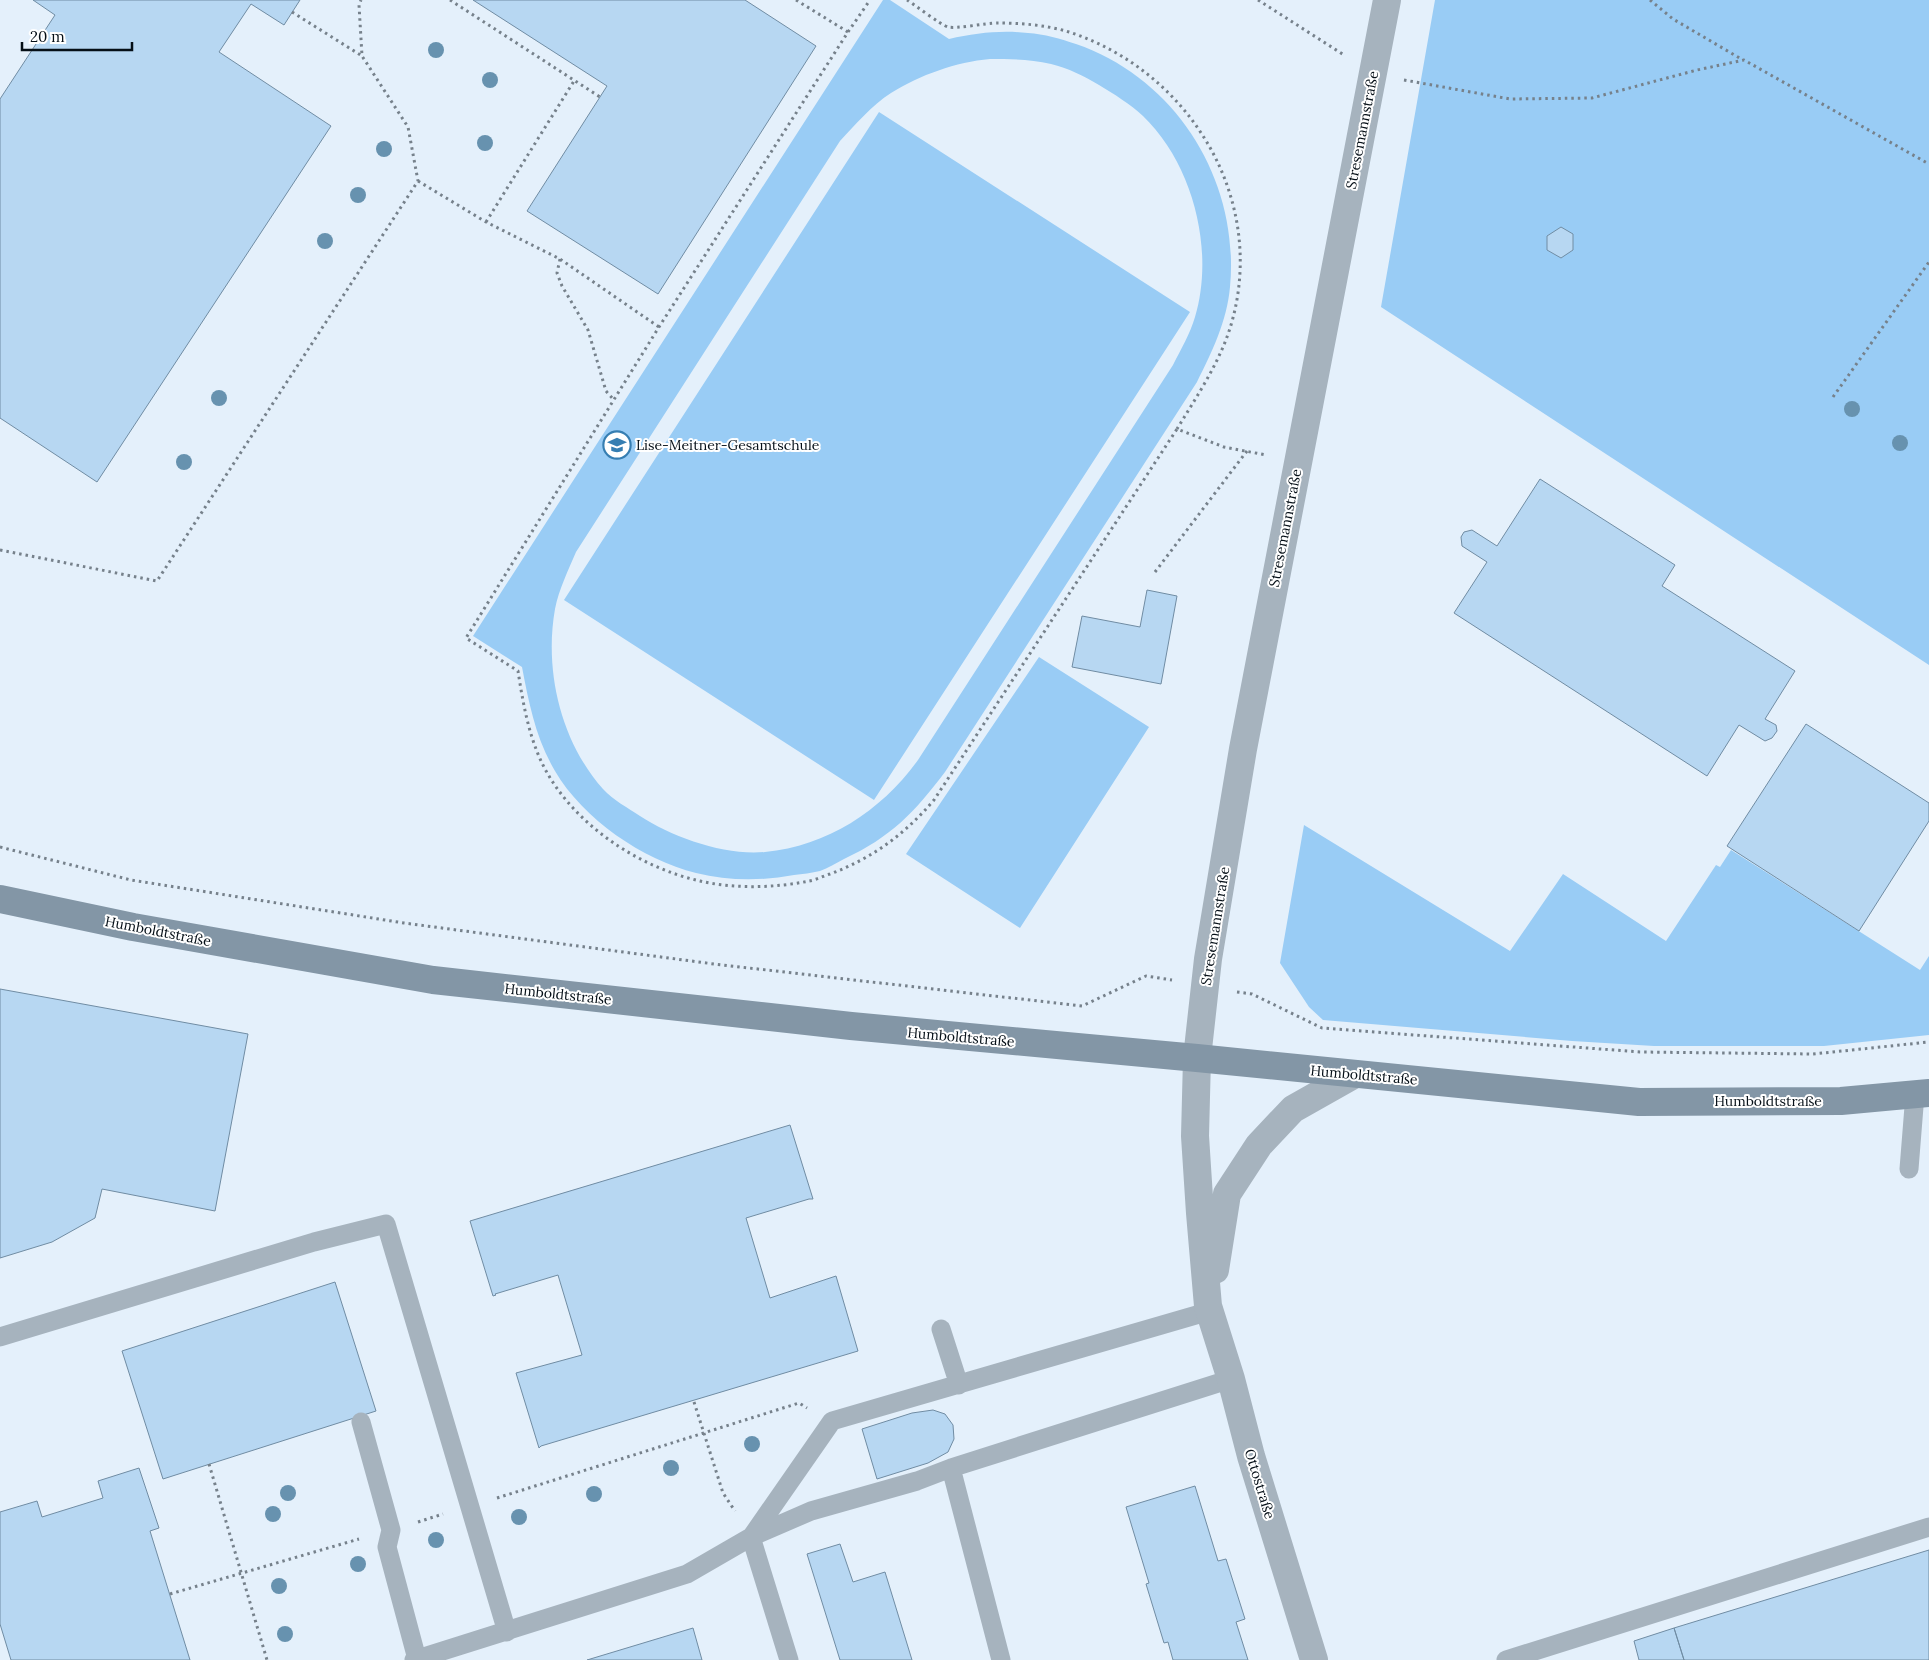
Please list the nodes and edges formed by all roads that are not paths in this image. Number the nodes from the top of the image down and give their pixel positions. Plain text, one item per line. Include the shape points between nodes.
1 (1387, 0) edge
2 (0, 899) edge
3 (1198, 1058) junction
4 (1355, 1074) junction
5 (1922, 1094) edge
6 (1909, 1170) dead end
7 (1209, 1309) junction
8 (941, 1329) dead end
9 (0, 1337) edge
10 (1231, 1379) junction
11 (959, 1385) junction
12 (360, 1422) dead end
13 (951, 1468) junction
14 (1929, 1527) edge
15 (751, 1537) junction
16 (507, 1632) junction
17 (416, 1660) edge
18 (789, 1660) edge
19 (1001, 1660) edge
20 (1314, 1660) edge
21 (1506, 1660) edge

1 - 3 street, Stresemannstraße via 1243,748 1205,986
2 - 3 street, Humboldtstraße via 133,927 433,980 851,1026
3 - 4 street, Humboldtstraße
3 - 7 street, Ottostraße via 1196,1136
4 - 5 street, Humboldtstraße via 1639,1102 1841,1101
4 - 7 street, Ottostraße via 1293,1110 1259,1145 1228,1194
5 - 6 lane
7 - 10 street, Ottostraße
7 - 11 lane
8 - 11 lane
9 - 16 lane via 314,1242 386,1224
10 - 13 lane
10 - 20 street, Ottostraße via 1250,1456
11 - 15 lane via 832,1421
12 - 17 lane via 392,1530 387,1547
13 - 15 lane via 917,1481 810,1511
13 - 19 lane
14 - 21 lane
15 - 16 lane via 687,1574
15 - 18 lane
16 - 17 lane

